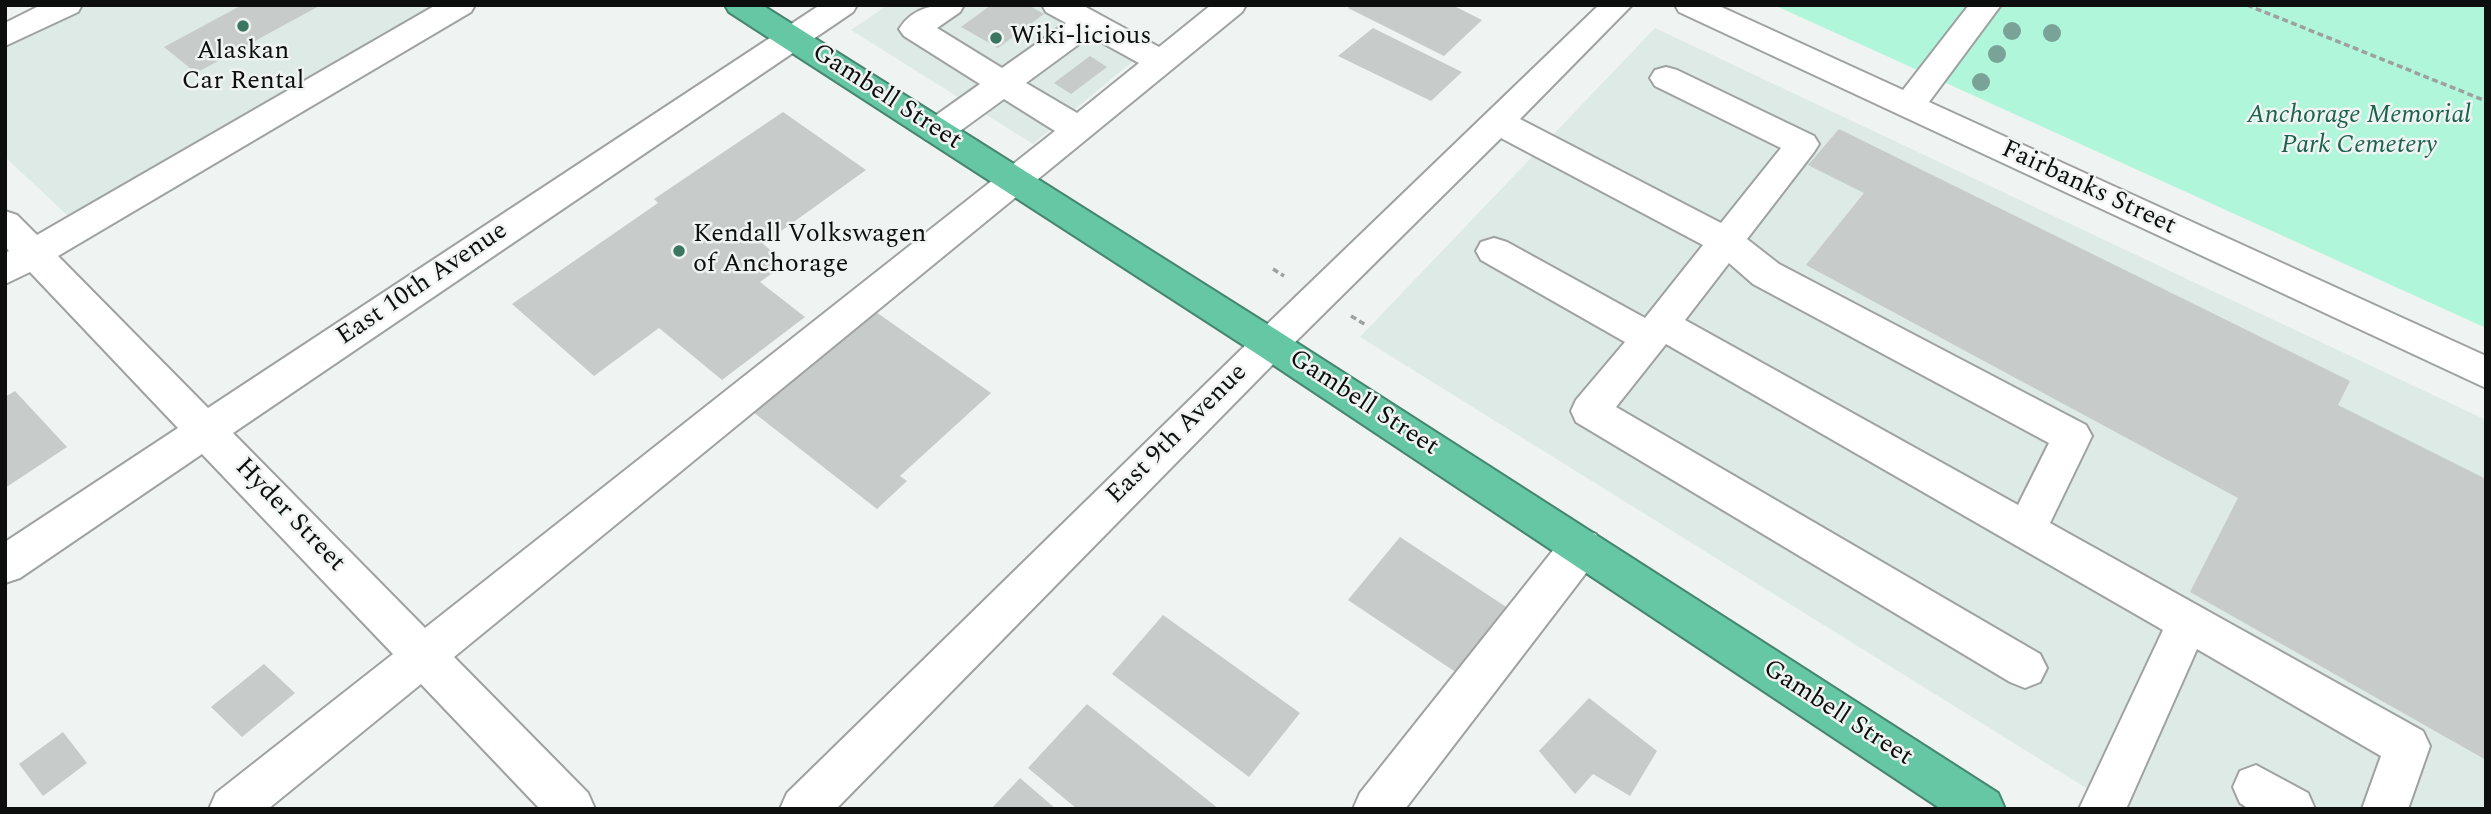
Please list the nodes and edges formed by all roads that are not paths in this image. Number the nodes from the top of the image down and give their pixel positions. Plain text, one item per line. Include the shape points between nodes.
1 (67, 5) edge
2 (460, 5) edge
3 (740, 5) edge
4 (842, 5) edge
5 (949, 5) edge
6 (1057, 5) edge
7 (1231, 5) edge
8 (1617, 5) edge
9 (1690, 5) edge
10 (1986, 5) edge
11 (1088, 22) junction
12 (5, 36) edge
13 (793, 38) junction
14 (1162, 62) junction
15 (1666, 78) dead end
16 (1004, 81) junction
17 (1909, 106) junction
18 (1497, 122) junction
19 (1079, 130) junction
20 (937, 131) junction
21 (1017, 181) junction
22 (5, 224) edge
23 (1726, 241) junction
24 (1494, 251) dead end
25 (20, 262) edge
26 (1655, 331) junction
27 (1269, 344) junction
28 (2486, 373) edge
29 (206, 431) junction
30 (2026, 530) junction
31 (1581, 547) junction
32 (5, 565) edge
33 (2188, 622) junction
34 (425, 656) junction
35 (2025, 668) dead end
36 (1971, 806) edge
37 (232, 809) edge
38 (572, 809) edge
39 (803, 809) edge
40 (1376, 809) edge
41 (2102, 809) edge
42 (2385, 809) edge

1 - 12 street
2 - 25 street
3 - 13 highway, Gambell Street
4 - 13 street, East 10th Avenue
5 - 16 street via 915,29
6 - 11 street
7 - 14 street
8 - 18 street, East 9th Avenue
9 - 17 street, Fairbanks Street
10 - 17 street
11 - 14 street
11 - 16 street
13 - 20 highway, Gambell Street
13 - 29 street, East 10th Avenue
14 - 19 street
15 - 23 street via 1802,144
16 - 19 street
16 - 20 street
17 - 28 street, Fairbanks Street
18 - 23 street
18 - 27 street, East 9th Avenue
19 - 21 street
20 - 21 highway, Gambell Street
21 - 27 highway, Gambell Street
21 - 34 street
22 - 25 street, Hyder Street
23 - 26 street
23 - 30 street via 1766,274 2072,436
24 - 26 street
25 - 29 street, Hyder Street
26 - 30 street
26 - 35 street via 1590,411
27 - 31 highway, Gambell Street
27 - 39 street, East 9th Avenue
29 - 32 street, East 10th Avenue
29 - 34 street, Hyder Street
30 - 33 street
31 - 36 highway, Gambell Street
31 - 40 street
33 - 41 street
33 - 42 street via 2407,746
34 - 37 street
34 - 38 street, Hyder Street

